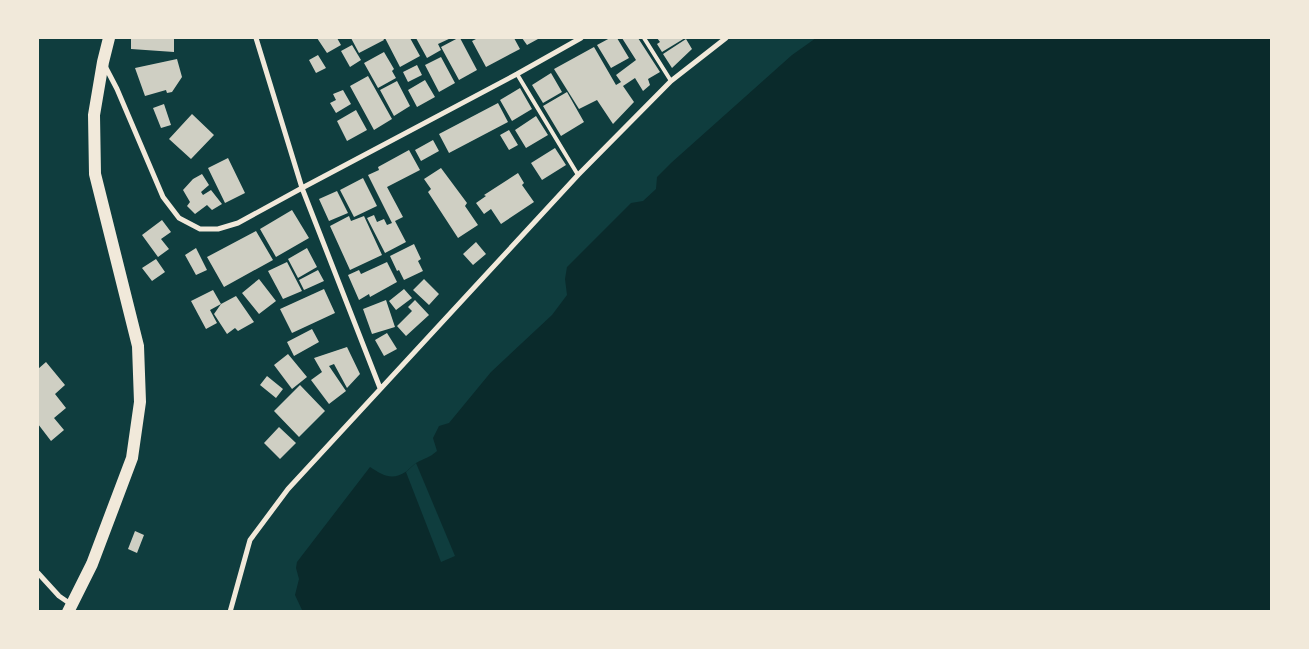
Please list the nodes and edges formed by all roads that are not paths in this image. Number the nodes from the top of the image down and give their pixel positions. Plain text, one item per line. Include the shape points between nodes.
1 (109, 38) edge
2 (256, 38) edge
3 (581, 38) edge
4 (644, 38) edge
5 (726, 38) edge
6 (103, 62) junction
7 (517, 74) junction
8 (671, 81) junction
9 (578, 174) junction
10 (302, 188) junction
11 (380, 388) junction
12 (38, 573) edge
13 (70, 608) edge
14 (230, 612) edge

1 - 6 main road
2 - 10 street
3 - 7 street
4 - 8 lane
5 - 8 street
6 - 10 street via 163,197 179,218 200,229 218,229 238,223
6 - 13 main road via 94,115 95,174 138,346 140,402 132,458 92,564
7 - 9 lane
7 - 10 street
8 - 9 street
9 - 11 street
10 - 11 street
11 - 14 street via 288,489 250,540
12 - 13 street

